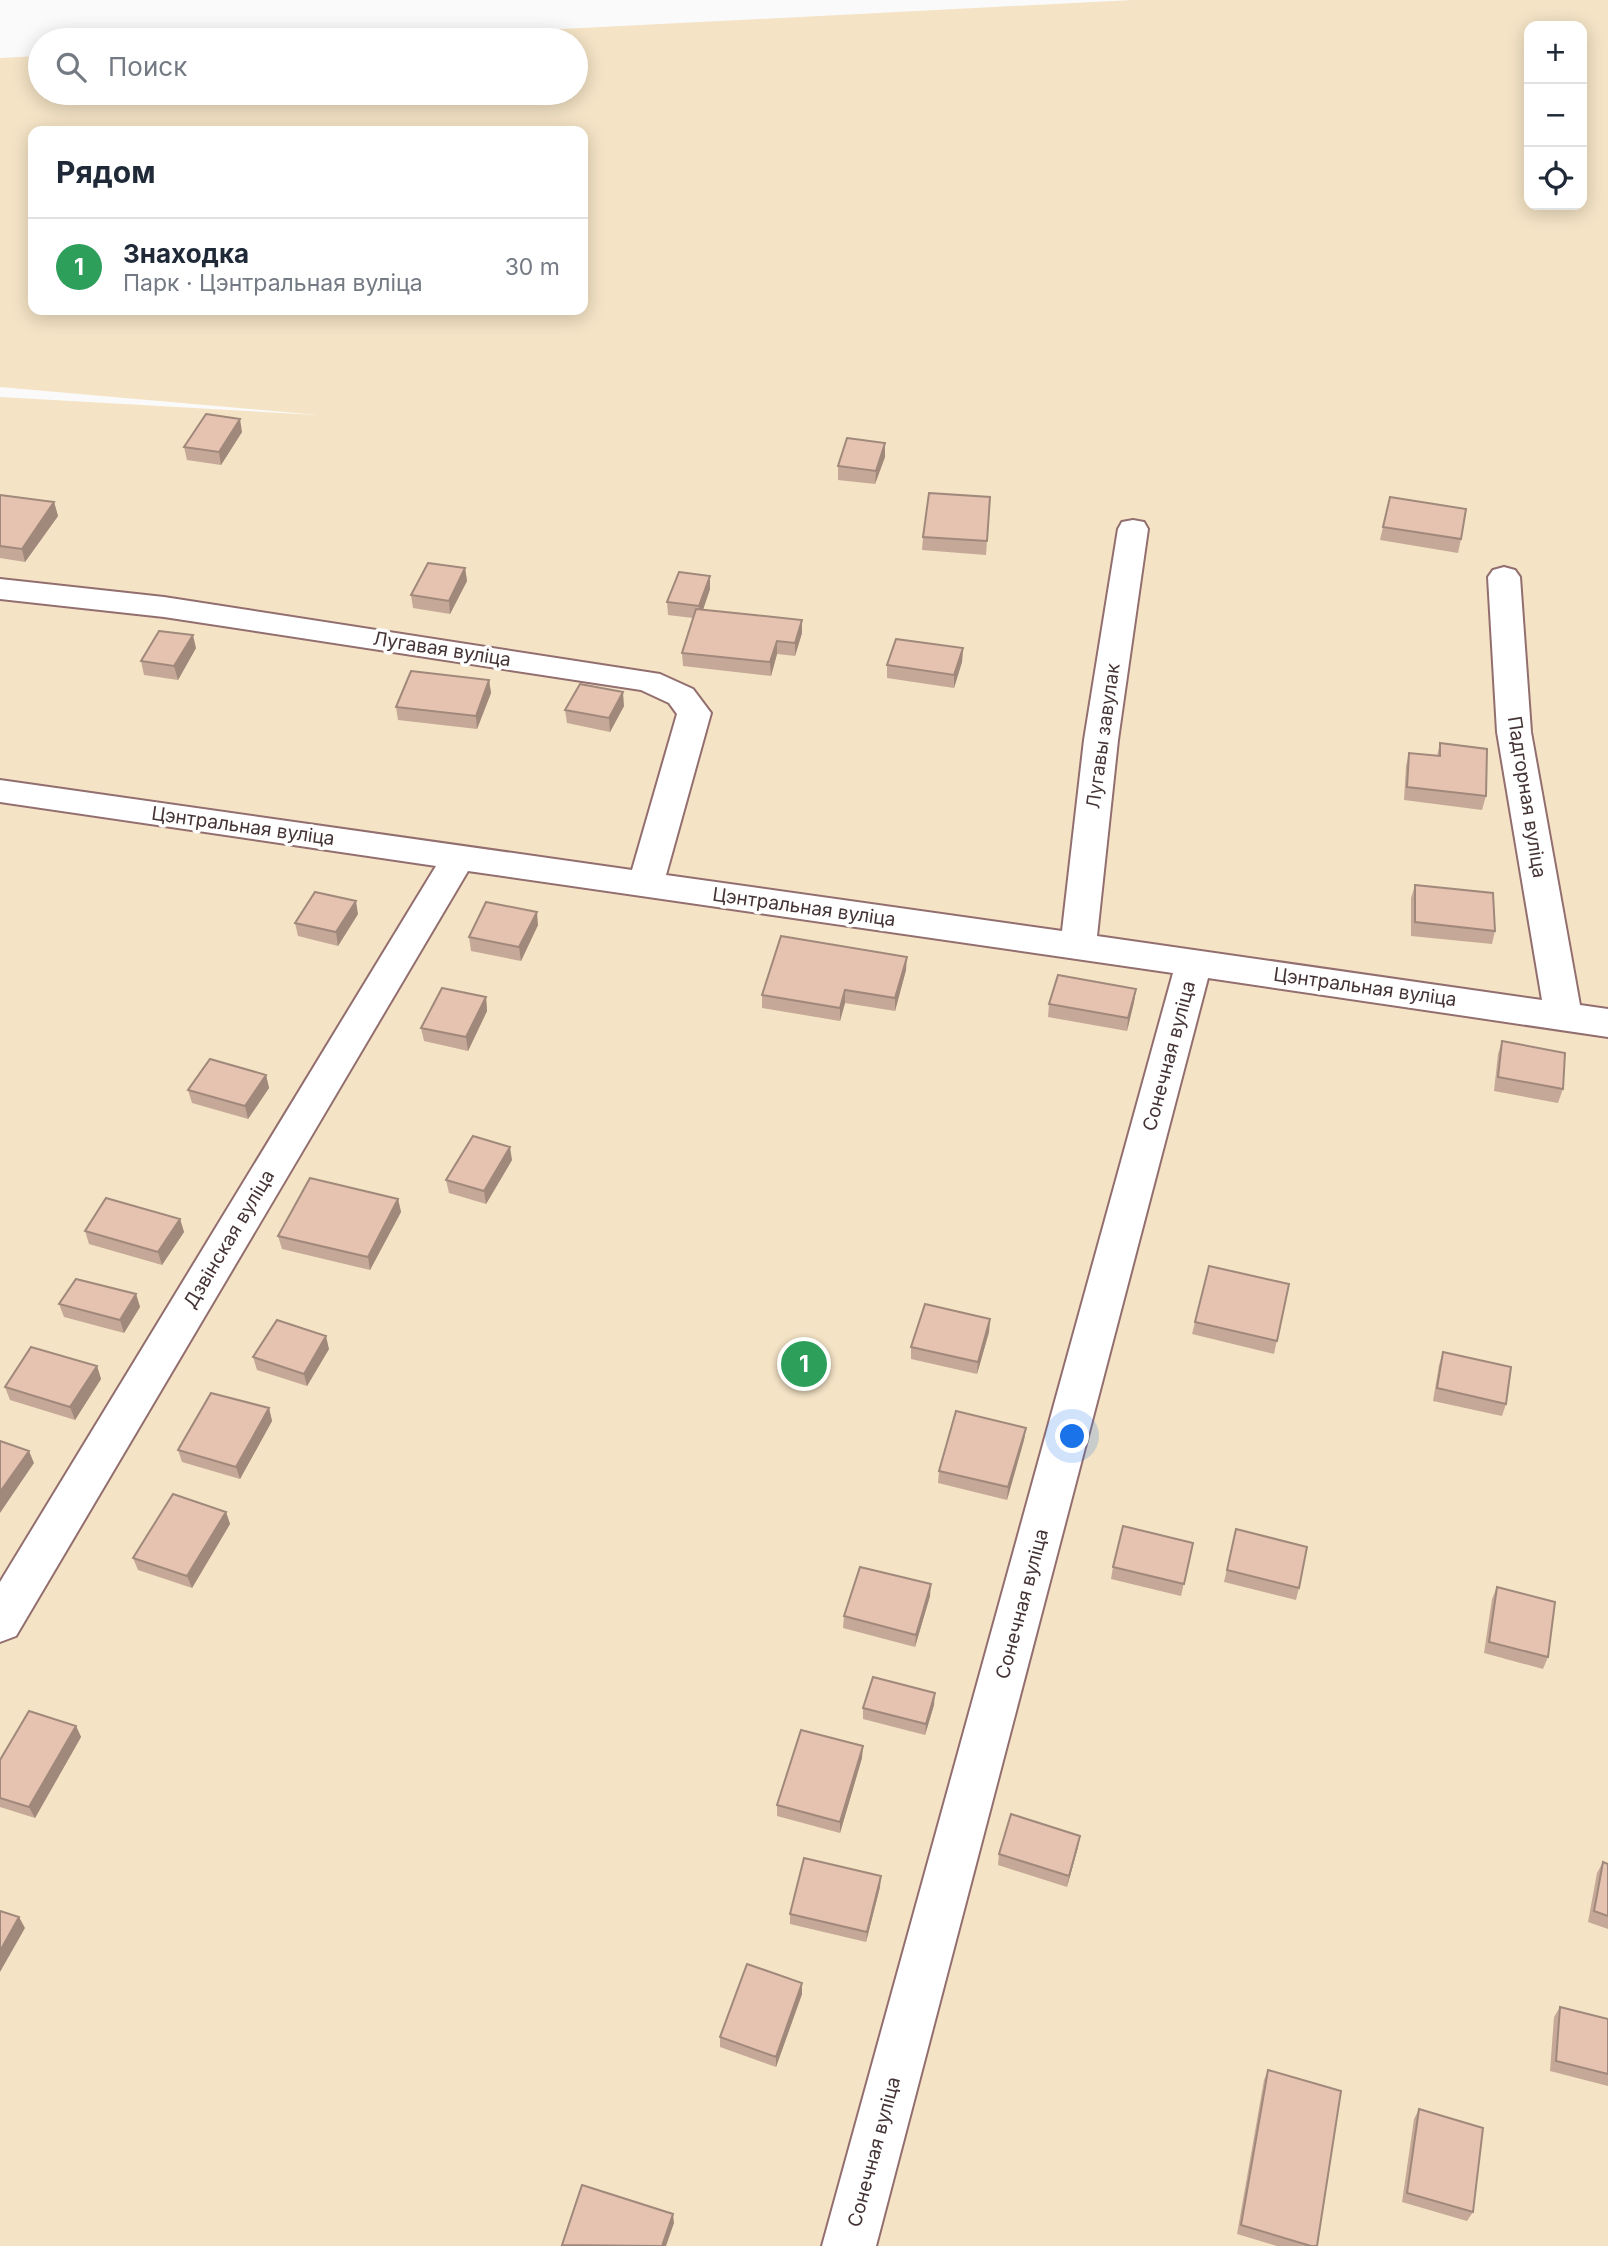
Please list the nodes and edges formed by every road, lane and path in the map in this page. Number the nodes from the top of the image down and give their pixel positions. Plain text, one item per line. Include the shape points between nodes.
1 (1133, 529) dead end
2 (1504, 577) dead end
3 (0, 589) edge
4 (0, 791) edge
5 (459, 856) junction
6 (645, 886) junction
7 (1078, 945) junction
8 (1194, 962) junction
9 (1563, 1016) junction
10 (1608, 1023) edge
11 (0, 1622) edge
12 (849, 2246) edge

1 - 7 street, Лугавы завулак via 1101,740
2 - 9 street, Падгорная вуліца via 1514,732
3 - 6 street, Лугавая вуліца via 164,607 648,681 681,696 694,713
4 - 5 street, Цэнтральная вуліца
5 - 6 street, Цэнтральная вуліца
5 - 11 street, Дзвінская вуліца
6 - 7 street, Цэнтральная вуліца
7 - 8 street, Цэнтральная вуліца
8 - 9 street, Цэнтральная вуліца
8 - 12 street, Сонечная вуліца
9 - 10 street, Цэнтральная вуліца

